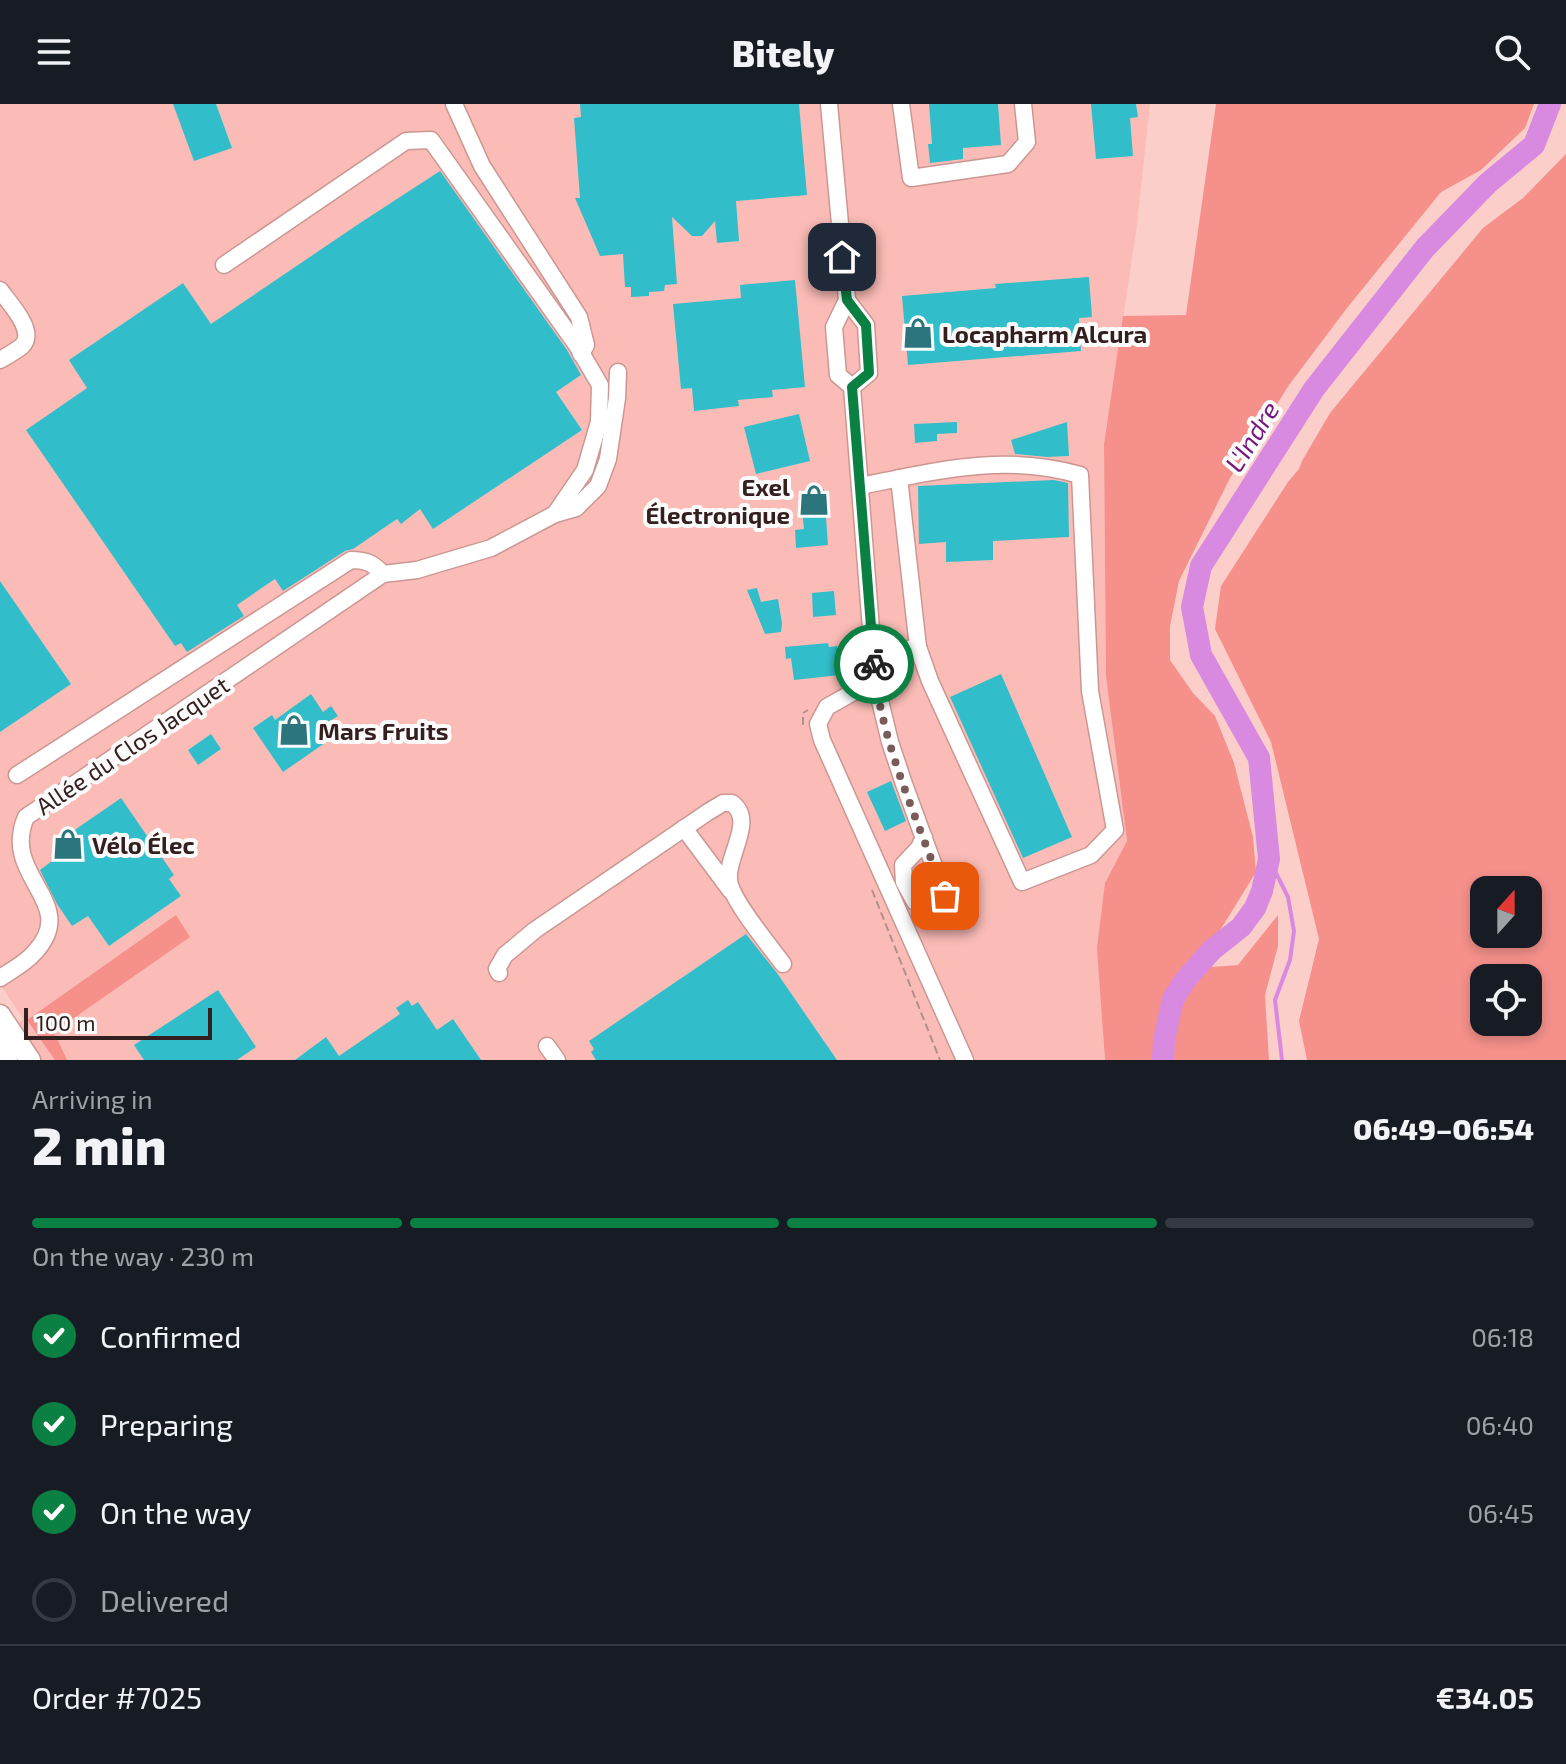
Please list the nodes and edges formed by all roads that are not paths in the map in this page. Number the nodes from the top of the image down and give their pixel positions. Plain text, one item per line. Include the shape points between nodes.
1 (454, 104) edge
2 (829, 104) edge
3 (901, 104) edge
4 (1023, 104) edge
5 (224, 265) dead end
6 (0, 290) edge
7 (847, 300) junction
8 (581, 354) junction
9 (0, 360) edge
10 (618, 372) dead end
11 (852, 387) junction
12 (899, 478) junction
13 (860, 486) junction
14 (555, 514) junction
15 (383, 574) junction
16 (918, 647) junction
17 (873, 656) junction
18 (875, 680) junction
19 (17, 775) dead end
20 (684, 828) junction
21 (924, 837) dead end
22 (736, 898) junction
23 (783, 964) dead end
24 (499, 973) dead end
25 (0, 978) edge
26 (0, 1015) edge
27 (0, 1038) edge
28 (9, 1060) edge
29 (30, 1060) edge
30 (965, 1060) edge

1 - 8 street via 482,166 579,317 586,345
2 - 7 street
3 - 4 street via 911,178 1008,164 1027,142
5 - 8 street via 406,141 431,140
6 - 9 street via 24,324 27,339
7 - 11 street via 834,327 838,375
7 - 11 street via 866,325 869,373
8 - 14 street via 600,385 599,422 585,470
10 - 14 street via 608,459 598,486 576,508
11 - 13 street
12 - 13 street
12 - 16 street
12 - 16 street via 997,464 1080,475 1090,691 1115,830 1091,855 1022,882
13 - 17 street
14 - 15 street via 491,548 417,570
15 - 19 street via 373,564 351,560
15 - 25 street, Allée du Clos Jacquet via 26,817 16,833 14,854 44,909 46,929 38,950
16 - 17 street
17 - 18 street
18 - 21 street via 890,742
18 - 30 street via 827,707 818,724
20 - 22 street
20 - 22 street via 723,803 738,807 739,834 728,881
20 - 24 street via 535,930 505,955
22 - 23 street
26 - 29 main road
27 - 28 street

